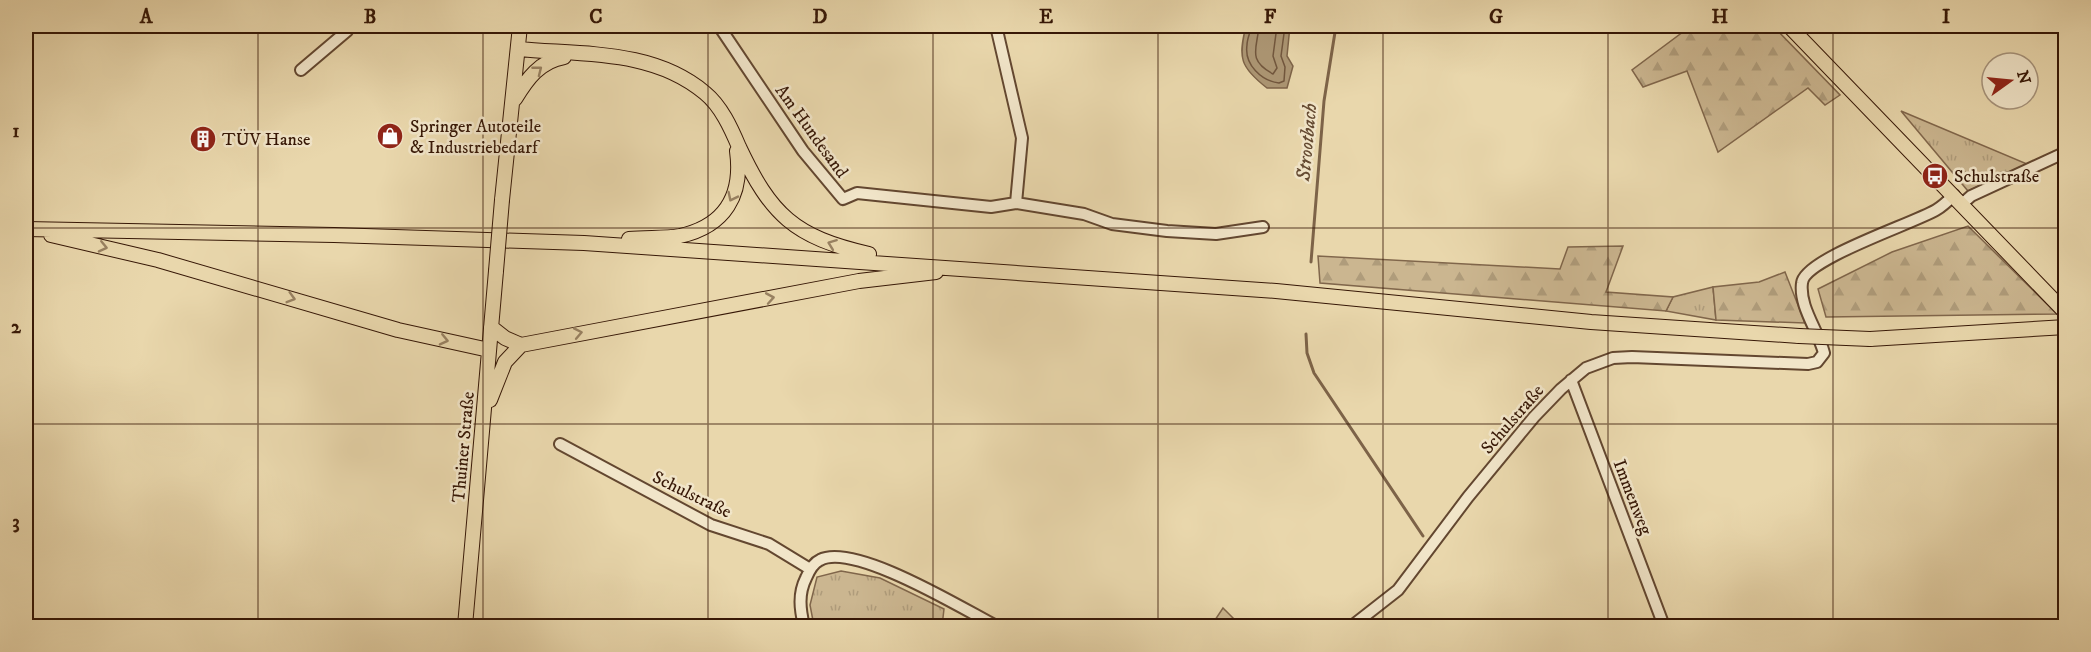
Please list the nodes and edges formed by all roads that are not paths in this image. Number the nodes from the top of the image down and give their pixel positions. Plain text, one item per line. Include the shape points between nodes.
1 (350, 26) edge
2 (520, 26) edge
3 (719, 26) edge
4 (996, 26) edge
5 (1789, 26) edge
6 (518, 49) junction
7 (578, 54) junction
8 (301, 70) dead end
9 (512, 103) junction
10 (736, 140) junction
11 (2066, 152) edge
12 (1958, 200) junction
13 (1016, 203) junction
14 (1263, 226) dead end
15 (26, 229) edge
16 (584, 243) junction
17 (909, 263) junction
18 (981, 269) junction
19 (2066, 313) edge
20 (491, 327) junction
21 (2064, 327) edge
22 (521, 345) junction
23 (489, 350) junction
24 (1571, 380) junction
25 (486, 412) junction
26 (560, 444) dead end
27 (810, 569) junction
28 (465, 627) edge
29 (804, 627) edge
30 (996, 627) edge
31 (1352, 627) edge
32 (1664, 627) edge

1 - 8 street
2 - 6 main road, Thuiner Straße
3 - 13 street, Am Hundesand via 803,151 843,200 857,193 991,207
4 - 13 street via 1022,138
5 - 12 main road
6 - 7 main road
6 - 9 main road, Thuiner Straße
9 -> 7 main road via 528,78 542,66 553,59
7 - 10 main road via 656,64 707,94
9 - 20 main road, Thuiner Straße, bridge
10 -> 16 main road via 737,188 720,216 704,228 678,236
17 -> 10 main road via 847,249 800,231 763,194
11 - 12 street, Schulstraße
12 - 19 main road
12 - 24 street, Schulstraße via 1805,273 1803,296 1824,352 1817,362 1613,358
13 - 14 street, Am Hundesand via 1084,214 1112,224 1167,231 1216,234
15 - 16 main road
15 -> 23 main road via 158,260 398,330
16 - 17 main road
17 - 18 main road
18 - 21 main road, bridge via 1276,291 1591,322 1799,336 1870,339
22 -> 18 main road via 859,281
20 - 22 main road
20 - 23 main road, Thuiner Straße
22 - 25 main road via 505,362
23 - 25 main road, Thuiner Straße
24 - 31 street, Schulstraße via 1534,417 1467,497 1398,590
24 - 32 street, Immenweg
25 - 28 main road, Thuiner Straße
26 - 27 street, Schulstraße via 711,525 770,544
27 - 29 street via 801,589
27 - 30 street via 819,560 834,556 883,568

